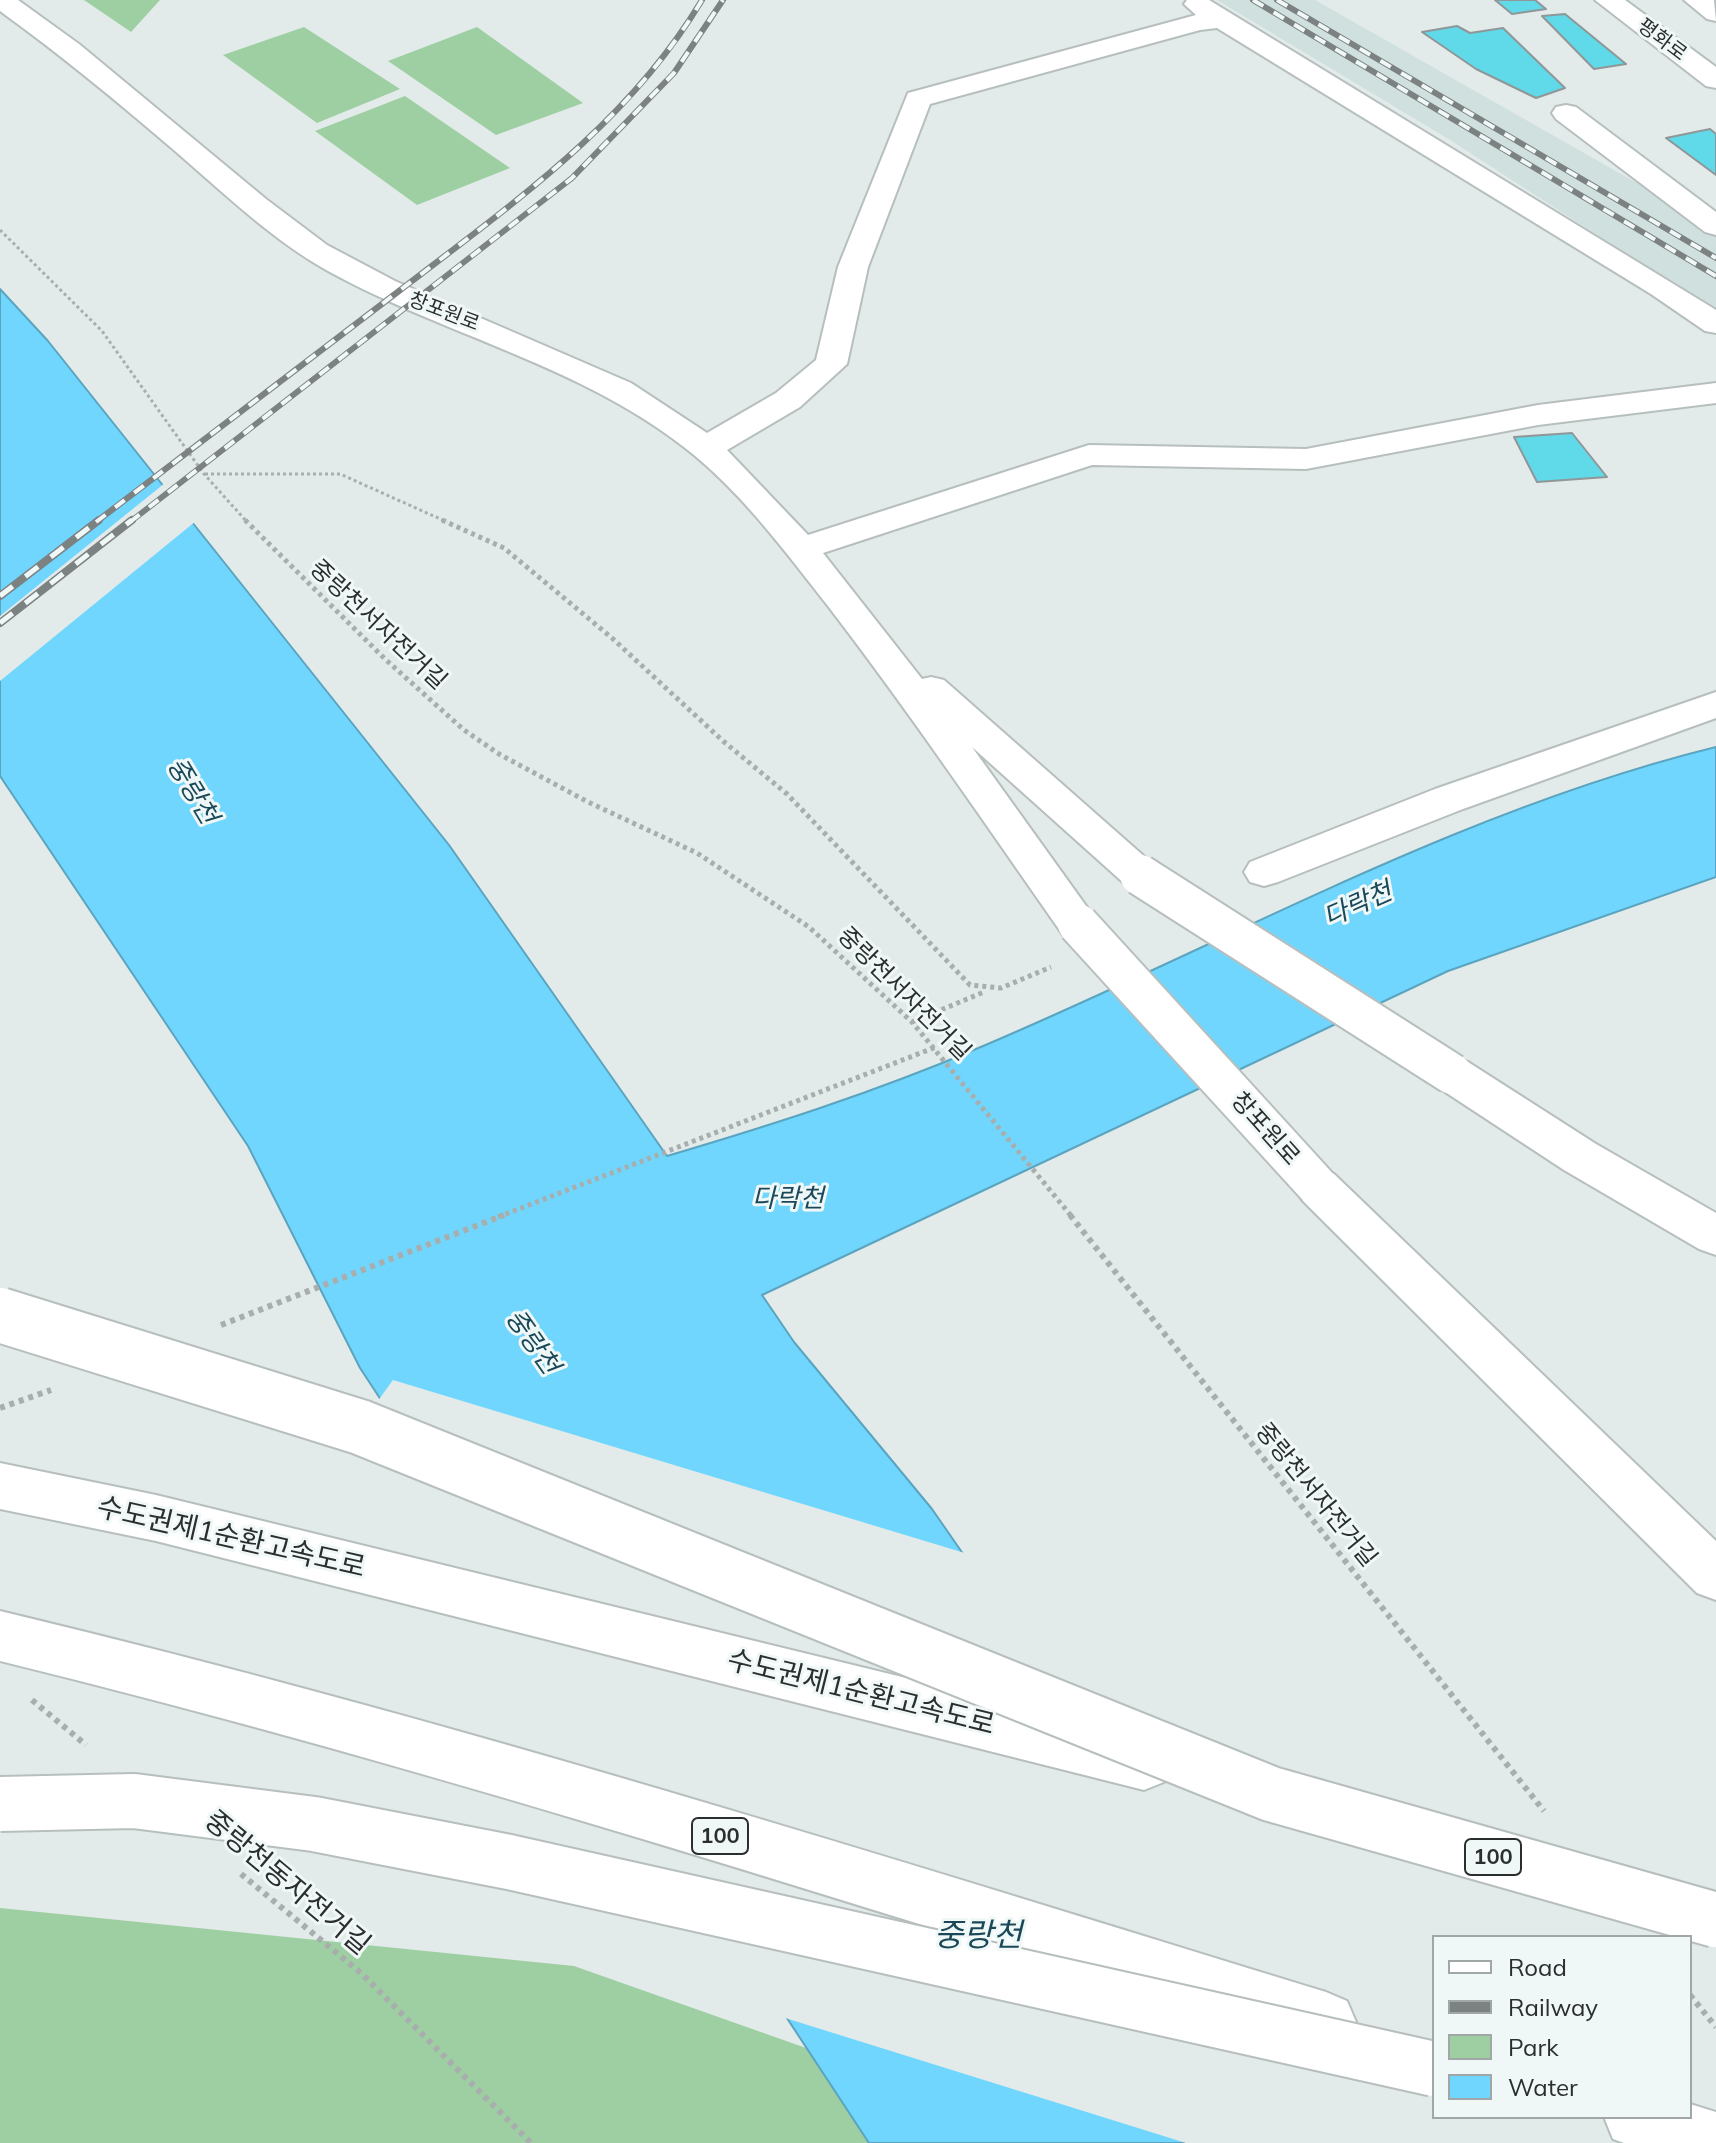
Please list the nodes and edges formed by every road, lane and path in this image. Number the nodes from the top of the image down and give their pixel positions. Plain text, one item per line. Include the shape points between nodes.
1 (1, 0) edge
2 (1190, 0) edge
3 (1608, 0) edge
4 (1697, 0) edge
5 (1716, 13) edge
6 (1222, 19) junction
7 (1716, 80) edge
8 (1566, 113) dead end
9 (1716, 226) edge
10 (0, 230) edge
11 (1716, 324) edge
12 (1716, 393) edge
13 (706, 448) junction
14 (204, 474) junction
15 (801, 549) junction
16 (869, 634) junction
17 (1716, 704) edge
18 (1264, 872) dead end
19 (1072, 942) junction
20 (989, 990) junction
21 (912, 1022) junction
22 (936, 1047) junction
23 (1716, 1236) edge
24 (0, 1315) edge
25 (207, 1330) dead end
26 (58, 1388) dead end
27 (0, 1408) edge
28 (0, 1486) edge
29 (1716, 1576) edge
30 (0, 1636) edge
31 (23, 1693) dead end
32 (93, 1750) dead end
33 (1271, 1794) junction
34 (0, 1804) edge
35 (1547, 1814) dead end
36 (238, 1871) dead end
37 (1716, 1920) edge
38 (1692, 1997) edge
39 (1716, 2027) edge
40 (1432, 2054) edge
41 (1432, 2069) edge
42 (1641, 2119) edge
43 (531, 2143) edge
44 (1716, 2143) edge

1 - 13 main road, 창포원로 via 92,65 253,202 333,262 381,287 538,348 627,393
2 - 6 main road
3 - 7 main road, 평화로
4 - 5 main road
6 - 11 main road
6 - 13 main road via 918,99 853,267 831,364 788,400
8 - 9 main road
10 - 14 path, 중랑천서자전거길 via 102,331
12 - 15 main road via 1538,415 1306,459 1089,455
13 - 15 main road, 창포원로 via 780,520
14 - 20 path via 340,474 504,548 787,794 970,985
14 - 21 path, 중랑천서자전거길 via 314,592 464,730 541,777 697,853 757,891 809,927
15 - 16 main road, 창포원로
16 - 19 main road, 창포원로
16 - 23 main road, 창포원로, bridge via 1140,875 1580,1157
17 - 18 main road
19 - 20 path via 1012,984
19 - 29 main road, 창포원로, bridge
20 - 21 path
21 - 22 path, 중랑천서자전거길
22 - 25 path
22 - 35 path, 중랑천서자전거길
24 - 33 main road, bridge via 360,1427
26 - 27 path
28 - 33 main road, 수도권제1순환고속도로 / 100, bridge via 156,1518
30 - 40 main road, 100 via 371,1729
31 - 32 path
33 - 37 main road, 수도권제1순환고속도로 / 100, bridge
34 - 41 main road, bridge via 134,1801 314,1824 509,1862
36 - 43 path, 중랑천동자전거길 via 361,1973
38 - 39 path
42 - 44 main road

